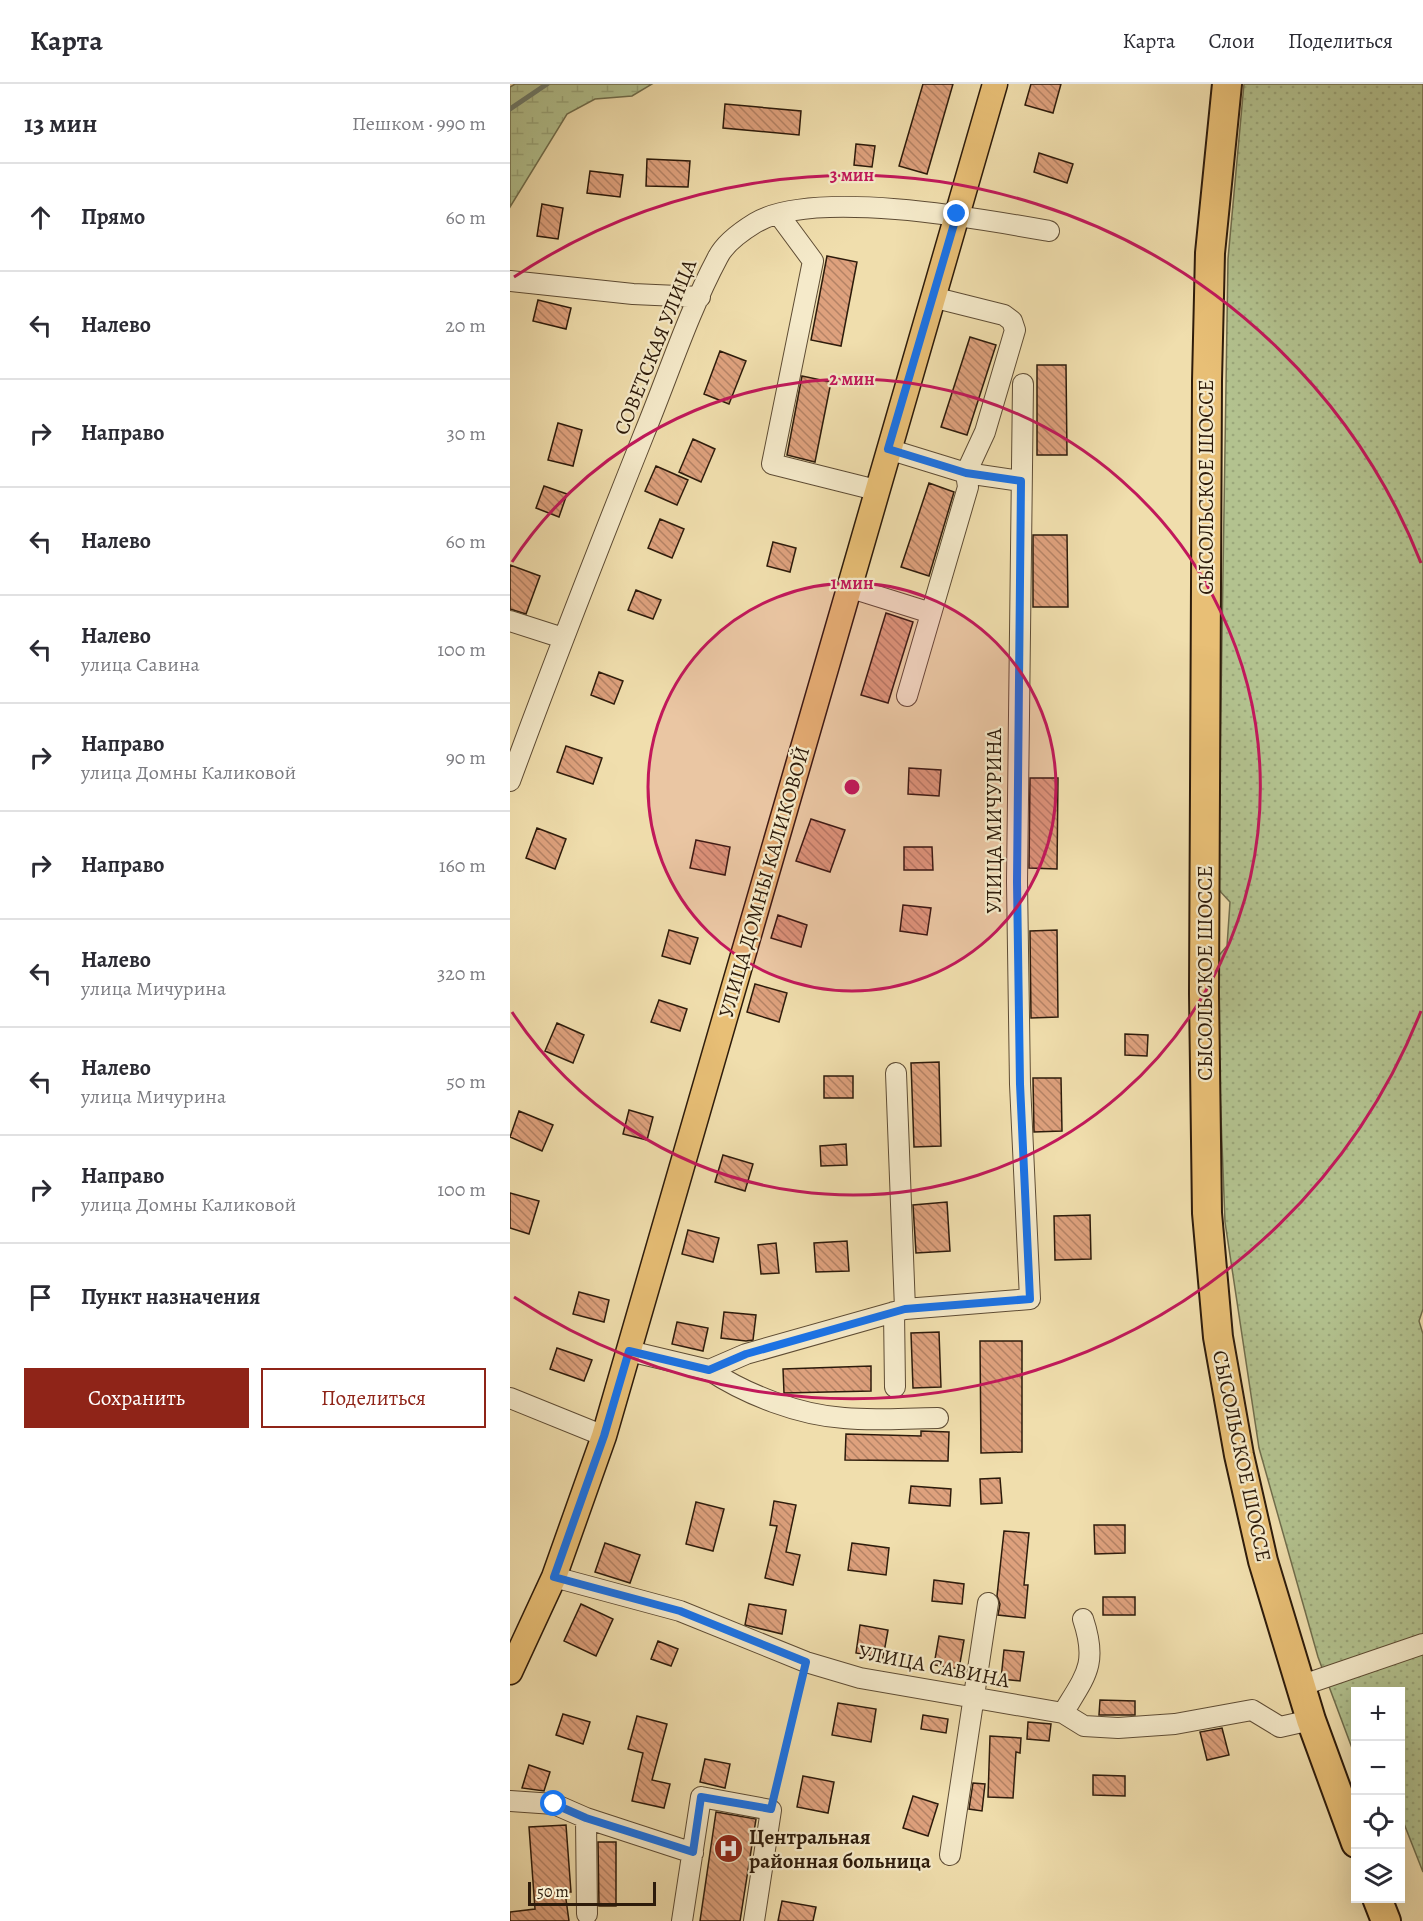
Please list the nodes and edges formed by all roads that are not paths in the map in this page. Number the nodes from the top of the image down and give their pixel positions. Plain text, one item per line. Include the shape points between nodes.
1 (995, 84) edge
2 (1227, 84) edge
3 (957, 214) junction
4 (779, 215) junction
5 (1049, 231) dead end
6 (510, 281) edge
7 (700, 297) junction
8 (932, 297) junction
9 (1023, 384) dead end
10 (888, 449) junction
11 (966, 473) junction
12 (1021, 481) junction
13 (876, 490) junction
14 (848, 587) junction
15 (931, 613) junction
16 (510, 621) edge
17 (563, 638) junction
18 (907, 696) dead end
19 (510, 781) edge
20 (896, 1073) dead end
21 (900, 1310) junction
22 (629, 1351) junction
23 (709, 1370) junction
24 (895, 1387) dead end
25 (510, 1398) edge
26 (938, 1418) dead end
27 (604, 1436) junction
28 (554, 1577) junction
29 (988, 1603) dead end
30 (1083, 1619) dead end
31 (1423, 1644) edge
32 (510, 1672) edge
33 (1300, 1686) junction
34 (975, 1700) junction
35 (1063, 1713) junction
36 (1311, 1720) junction
37 (510, 1801) edge
38 (586, 1818) junction
39 (1351, 1829) edge
40 (693, 1852) junction
41 (950, 1855) dead end
42 (1379, 1903) edge
43 (587, 1914) dead end
44 (682, 1921) edge
45 (754, 1921) edge
46 (1386, 1921) edge

1 - 3 main road, УЛИЦА ДОМНЫ КАЛИКОВОЙ
2 - 33 highway, СЫСОЛЬСКОЕ ШОССЕ via 1210,253 1207,381 1207,1213 1218,1338 1239,1455 1263,1561
3 - 4 street, СОВЕТСКАЯ УЛИЦА via 850,208 794,210
3 - 5 street, СОВЕТСКАЯ УЛИЦА
3 - 8 main road, УЛИЦА ДОМНЫ КАЛИКОВОЙ
4 - 7 street, СОВЕТСКАЯ УЛИЦА via 757,222 719,254
4 - 13 street via 813,261 772,464
6 - 7 street
7 - 17 street, СОВЕТСКАЯ УЛИЦА
8 - 10 main road, УЛИЦА ДОМНЫ КАЛИКОВОЙ
8 - 11 street via 1004,315 1015,330 985,432
9 - 12 street, УЛИЦА МИЧУРИНА
10 - 11 street
10 - 13 main road, УЛИЦА ДОМНЫ КАЛИКОВОЙ
11 - 12 street
11 - 15 street via 968,487
12 - 21 street, УЛИЦА МИЧУРИНА via 1017,882 1020,1084 1030,1299
13 - 14 main road, УЛИЦА ДОМНЫ КАЛИКОВОЙ
14 - 15 street
14 - 22 main road, УЛИЦА ДОМНЫ КАЛИКОВОЙ
15 - 18 street
16 - 17 street
17 - 19 street, СОВЕТСКАЯ УЛИЦА
20 - 21 street
21 - 23 street via 746,1354
21 - 24 street
22 - 23 street
22 - 27 main road, УЛИЦА ДОМНЫ КАЛИКОВОЙ
23 - 26 street via 776,1404 843,1418
25 - 27 street
27 - 28 main road, УЛИЦА ДОМНЫ КАЛИКОВОЙ
28 - 32 main road, УЛИЦА ДОМНЫ КАЛИКОВОЙ
28 - 34 street, УЛИЦА САВИНА via 680,1611 806,1662 860,1678
29 - 34 street
30 - 35 street via 1091,1642 1089,1664
31 - 33 street
33 - 36 highway, СЫСОЛЬСКОЕ ШОССЕ
34 - 35 street, УЛИЦА САВИНА
34 - 41 street
35 - 36 street, УЛИЦА САВИНА via 1084,1726 1118,1728 1175,1724 1251,1710 1280,1727
36 - 39 highway, СЫСОЛЬСКОЕ ШОССЕ
37 - 38 street via 554,1804
38 - 40 street
38 - 43 street
40 - 44 street
40 - 45 street via 701,1797 771,1809
42 - 46 highway

